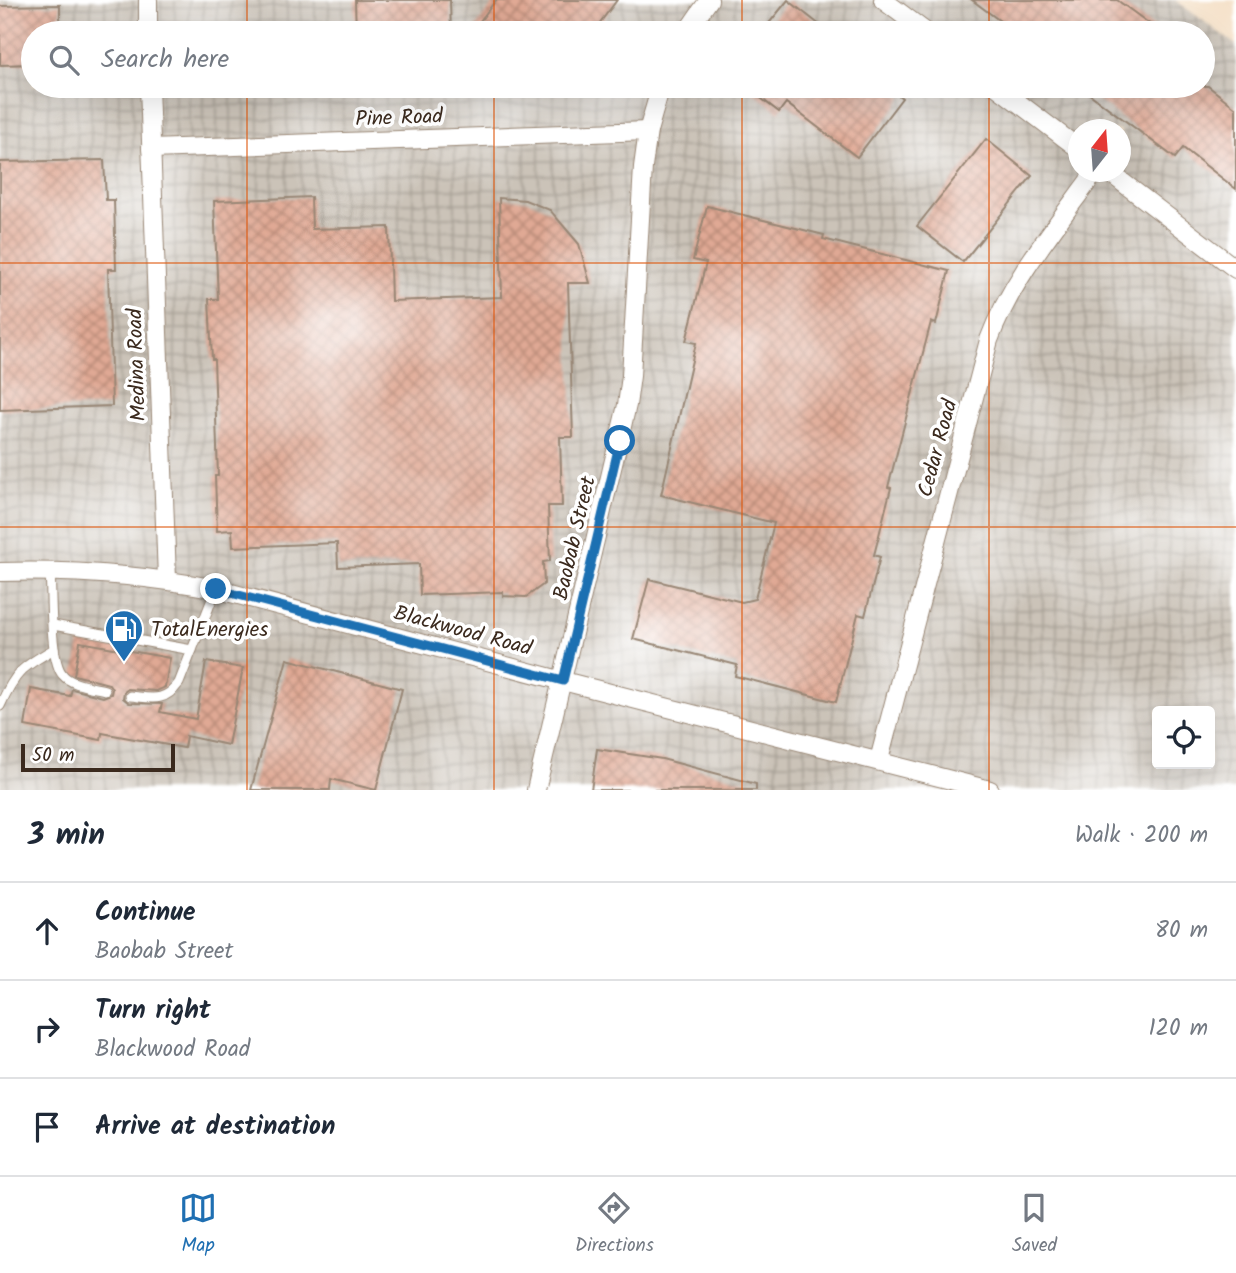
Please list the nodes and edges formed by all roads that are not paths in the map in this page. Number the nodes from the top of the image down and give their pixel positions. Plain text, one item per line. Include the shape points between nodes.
1 (148, 0) edge
2 (709, 0) edge
3 (883, 0) edge
4 (148, 21) edge
5 (694, 21) edge
6 (911, 21) edge
7 (149, 98) edge
8 (658, 98) edge
9 (1012, 98) edge
10 (648, 131) junction
11 (1068, 140) edge
12 (151, 149) junction
13 (1088, 182) edge
14 (1122, 182) edge
15 (1236, 269) edge
16 (50, 571) junction
17 (0, 572) edge
18 (167, 579) junction
19 (216, 589) junction
20 (53, 625) junction
21 (54, 649) junction
22 (192, 650) junction
23 (563, 681) junction
24 (105, 690) dead end
25 (130, 696) dead end
26 (0, 706) edge
27 (879, 760) junction
28 (536, 790) edge
29 (990, 790) edge

1 - 4 street
2 - 5 street
3 - 6 street
7 - 12 street, Medina Road
8 - 10 street, Baobab Street
9 - 11 street
10 - 12 street, Pine Road
10 - 23 street, Baobab Street via 627,405
12 - 18 street, Medina Road
13 - 27 street, Cedar Road via 999,312
14 - 15 street
16 - 17 street, Blackwood Road
16 - 18 street, Blackwood Road
16 - 20 lane
18 - 19 street, Blackwood Road
19 - 22 lane
19 - 23 street, Blackwood Road
20 - 21 lane
20 - 22 lane
21 - 24 lane via 63,676
21 - 26 lane via 23,667
22 - 25 lane via 173,691 160,698
23 - 27 street, Blackwood Road
23 - 28 street, Baobab Street
27 - 29 street, Blackwood Road

